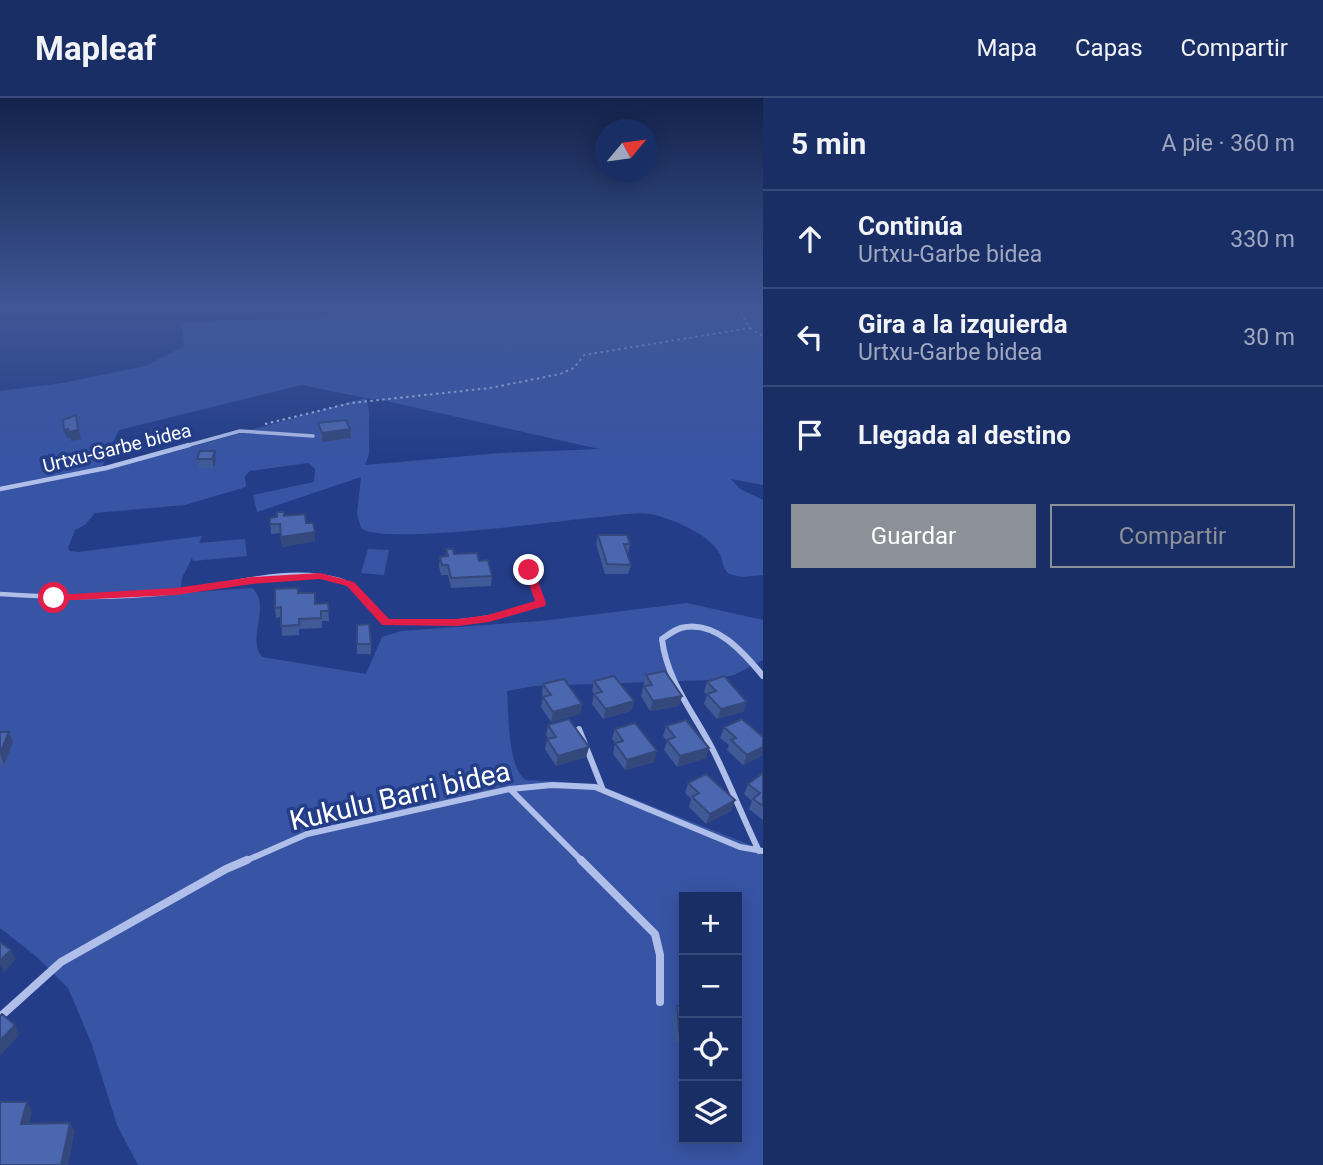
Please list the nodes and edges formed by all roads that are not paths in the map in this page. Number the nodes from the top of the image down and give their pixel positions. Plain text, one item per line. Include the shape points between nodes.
1 (240, 431) joint
2 (313, 436) dead end
3 (0, 489) edge
4 (536, 564) dead end
5 (0, 594) edge
6 (763, 676) edge
7 (579, 729) edge
8 (510, 789) junction
9 (603, 790) junction
10 (761, 851) edge
11 (660, 1002) dead end
12 (0, 1017) edge

1 - 2 lane
1 - 3 lane, Urtxu-Garbe bidea via 106,468
4 - 5 lane via 529,570 541,603 502,616 458,623 386,622 351,584 320,576 129,595 54,598
6 - 10 lane via 748,657 703,627 679,628 662,639 666,662
7 - 9 lane
8 - 9 lane, Kukulu Barri bidea via 576,784
8 - 11 lane via 655,934
8 - 12 lane, Kukulu Barri bidea via 307,834 226,869 61,962
9 - 10 lane, Kukulu Barri bidea via 740,847

